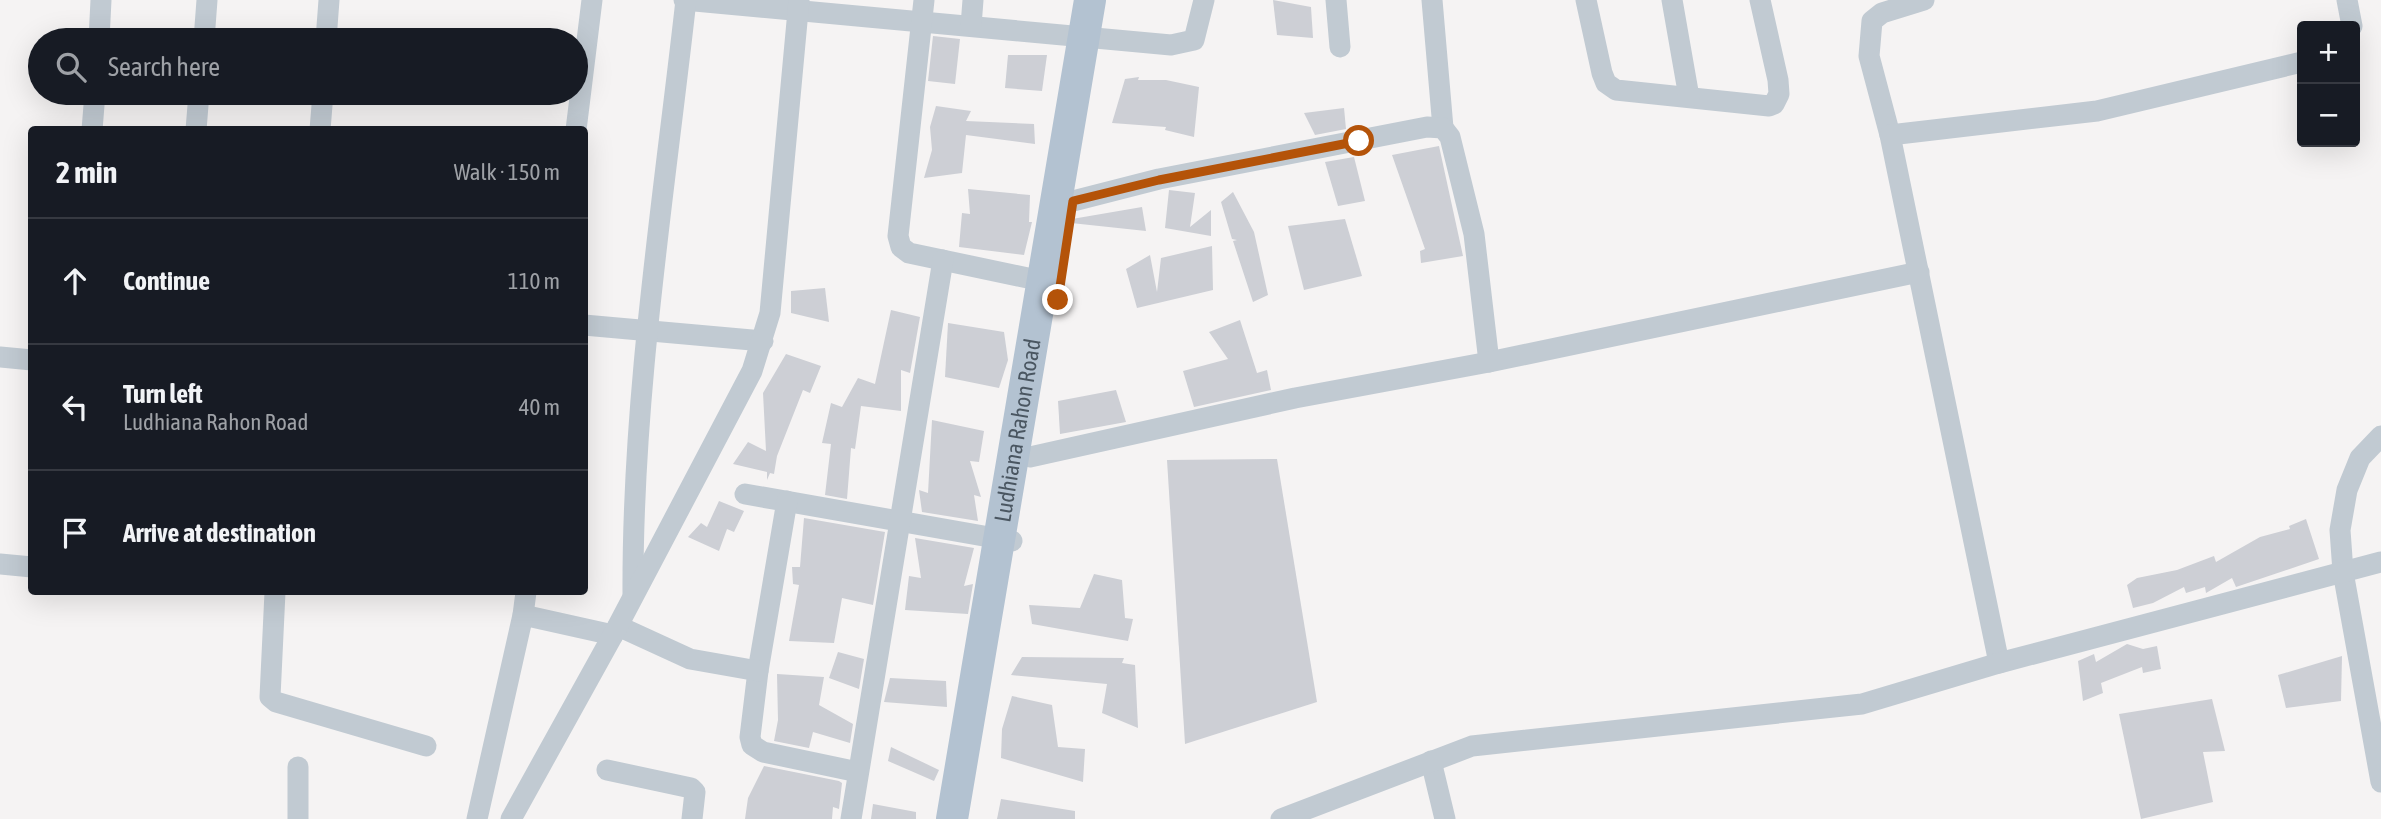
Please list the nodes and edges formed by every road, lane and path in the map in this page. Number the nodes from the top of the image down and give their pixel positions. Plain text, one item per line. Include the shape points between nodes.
1 (102, 0) edge
2 (207, 0) edge
3 (328, 0) edge
4 (592, 0) edge
5 (686, 0) edge
6 (973, 0) edge
7 (1090, 0) edge
8 (1105, 0) edge
9 (1204, 0) edge
10 (1336, 0) edge
11 (1432, 0) edge
12 (1587, 0) edge
13 (1672, 0) edge
14 (1760, 0) edge
15 (1924, 0) edge
16 (2347, 0) edge
17 (798, 4) edge
18 (923, 10) edge
19 (2351, 21) edge
20 (971, 26) junction
21 (100, 28) edge
22 (205, 28) edge
23 (327, 28) edge
24 (588, 32) edge
25 (1092, 38) junction
26 (1340, 47) dead end
27 (2297, 63) edge
28 (1689, 97) junction
29 (94, 105) edge
30 (198, 105) edge
31 (322, 105) edge
32 (579, 105) edge
33 (92, 126) edge
34 (196, 126) edge
35 (320, 126) edge
36 (576, 126) edge
37 (1443, 128) junction
38 (1891, 135) junction
39 (1073, 201) junction
40 (943, 260) junction
41 (1919, 272) junction
42 (1042, 281) junction
43 (588, 325) edge
44 (648, 332) junction
45 (763, 341) junction
46 (0, 357) edge
47 (28, 360) edge
48 (1489, 362) junction
49 (2381, 436) edge
50 (1030, 457) junction
51 (745, 494) dead end
52 (787, 501) junction
53 (901, 522) junction
54 (1006, 540) junction
55 (2381, 562) edge
56 (0, 564) edge
57 (28, 567) edge
58 (2343, 572) junction
59 (271, 595) edge
60 (526, 595) edge
61 (633, 596) junction
62 (523, 615) junction
63 (616, 630) junction
64 (1999, 663) junction
65 (758, 671) junction
66 (2373, 687) edge
67 (426, 746) dead end
68 (1431, 761) junction
69 (298, 767) dead end
70 (607, 770) dead end
71 (858, 772) junction
72 (2381, 782) edge
73 (298, 819) edge
74 (477, 819) edge
75 (511, 819) edge
76 (692, 819) edge
77 (851, 819) edge
78 (952, 819) edge
79 (970, 819) edge
80 (1281, 819) edge
81 (1445, 819) edge

1 - 21 street
2 - 22 street
3 - 23 street
4 - 24 street
5 - 17 street
5 - 44 street
6 - 20 street
7 - 25 main road, Ludhiana Rahon Road
8 - 25 main road, Ludhiana Rahon Road
9 - 25 street via 1198,35 1187,44
10 - 26 street
11 - 37 street
12 - 28 street via 1606,83 1616,90
13 - 28 street
14 - 28 street via 1778,80 1774,104
15 - 38 street via 1895,7 1872,21 1869,56
16 - 19 street
17 - 18 street
17 - 45 street via 773,283
18 - 20 street
18 - 40 street via 898,236 909,253
20 - 25 street
25 - 39 main road, Ludhiana Rahon Road
25 - 42 main road, Ludhiana Rahon Road
27 - 38 street via 2097,111
29 - 33 street
30 - 34 street
31 - 35 street
32 - 36 street
37 - 39 street via 1427,127 1222,167
37 - 48 street via 1450,137 1474,234
38 - 41 street
39 - 50 main road, Ludhiana Rahon Road
40 - 42 street
40 - 53 street
41 - 48 street
41 - 64 street
42 - 54 main road, Ludhiana Rahon Road
43 - 44 street
44 - 45 street
44 - 61 street via 633,531
45 - 61 street via 752,371
46 - 47 street
48 - 50 street via 1282,400
49 - 58 street via 2360,458 2347,490 2340,530
50 - 54 main road, Ludhiana Rahon Road
51 - 52 street
52 - 53 street
52 - 65 street
53 - 54 street
53 - 71 street
54 - 78 main road, Ludhiana Rahon Road
54 - 79 main road, Ludhiana Rahon Road
55 - 58 street
56 - 57 street
58 - 64 street
58 - 66 street
59 - 67 street via 271,697 276,702
60 - 62 street
61 - 63 street
62 - 63 street
62 - 74 street
63 - 65 street via 690,659
63 - 75 street
64 - 68 street via 1862,704 1472,746
65 - 71 street via 752,745 764,752
66 - 72 street
68 - 80 street
68 - 81 street
69 - 73 street
70 - 76 street via 691,788 695,792
71 - 77 street

